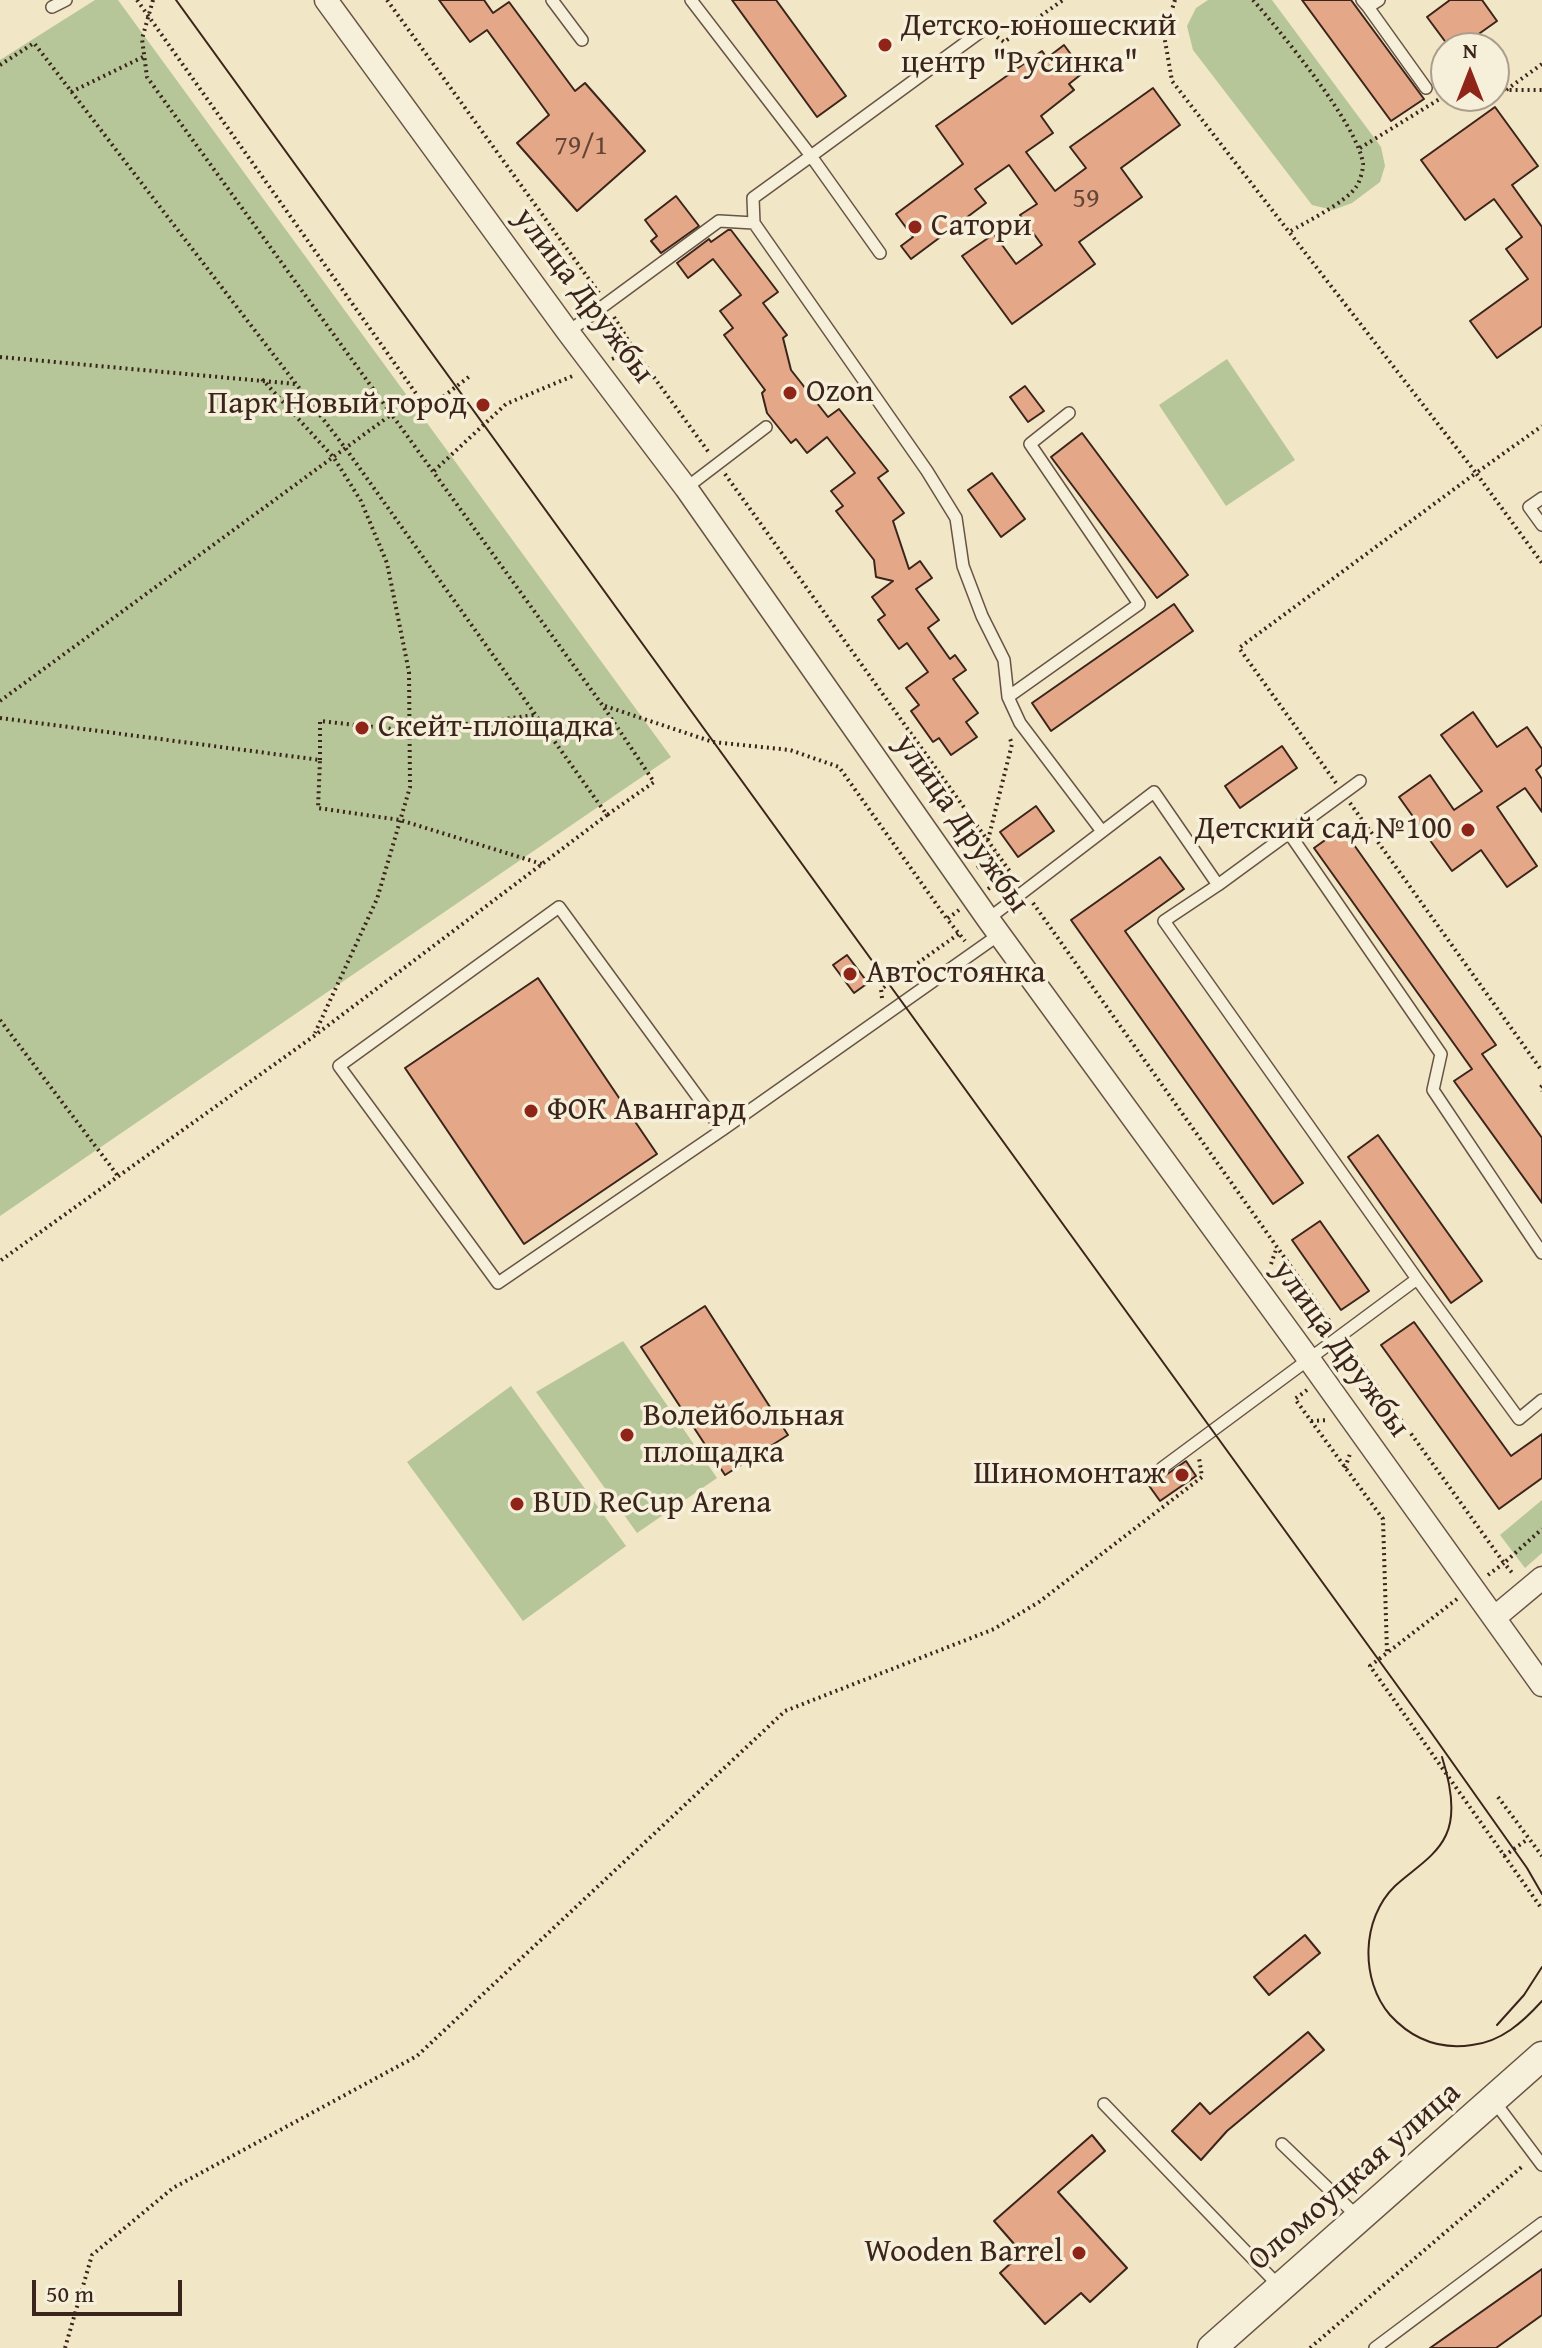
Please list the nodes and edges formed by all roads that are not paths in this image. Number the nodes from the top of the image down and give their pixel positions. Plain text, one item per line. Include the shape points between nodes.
1 (66, 0) edge
2 (326, 0) edge
3 (552, 0) edge
4 (691, 0) edge
5 (1379, 0) edge
6 (1365, 4) edge
7 (52, 7) dead end
8 (989, 30) road end
9 (582, 40) dead end
10 (1426, 88) dead end
11 (811, 156) junction
12 (754, 223) junction
13 (880, 253) dead end
14 (568, 332) junction
15 (1069, 413) dead end
16 (766, 427) dead end
17 (686, 488) junction
18 (1542, 498) edge
19 (1542, 525) edge
20 (1008, 697) junction
21 (1360, 781) dead end
22 (1101, 830) junction
23 (1289, 833) junction
24 (1218, 885) junction
25 (994, 926) junction
26 (722, 1130) junction
27 (1542, 1253) edge
28 (1417, 1279) junction
29 (1308, 1358) junction
30 (1542, 1400) edge
31 (1162, 1468) dead end
32 (1531, 1580) edge
33 (1494, 1618) junction
34 (1542, 1685) edge
35 (1542, 2056) edge
36 (1493, 2100) junction
37 (1104, 2104) dead end
38 (1282, 2144) dead end
39 (1539, 2160) edge
40 (1359, 2218) junction
41 (1542, 2223) edge
42 (1280, 2288) junction
43 (1218, 2346) edge
44 (1375, 2348) edge

1 - 7 lane
2 - 14 street, улица Дружбы
3 - 9 lane
4 - 11 lane
5 - 6 lane
6 - 10 lane
8 - 11 lane
11 - 12 lane via 753,198
11 - 13 lane
12 - 14 lane via 719,221
12 - 20 lane via 956,518 963,566 1004,660
14 - 17 street, улица Дружбы
15 - 20 lane via 1030,444 1139,604
16 - 17 lane
17 - 25 street, улица Дружбы
18 - 19 lane via 1529,507
20 - 22 lane via 1020,723
21 - 23 lane
22 - 24 lane via 1154,792
22 - 25 lane via 1024,890
23 - 24 lane
23 - 27 lane via 1441,1054 1433,1090
24 - 28 lane via 1164,921
25 - 26 lane via 973,952
25 - 29 street, улица Дружбы
26 - 26 lane via 498,1283 339,1066 559,907
28 - 29 lane
28 - 30 lane via 1519,1419
29 - 31 lane
29 - 33 street, улица Дружбы
32 - 33 street
33 - 34 street, улица Дружбы
35 - 36 street, Оломоуцкая улица
36 - 39 lane
36 - 40 street, Оломоуцкая улица
37 - 42 lane
38 - 40 lane
40 - 42 street, Оломоуцкая улица
41 - 44 lane
42 - 43 street, Оломоуцкая улица

